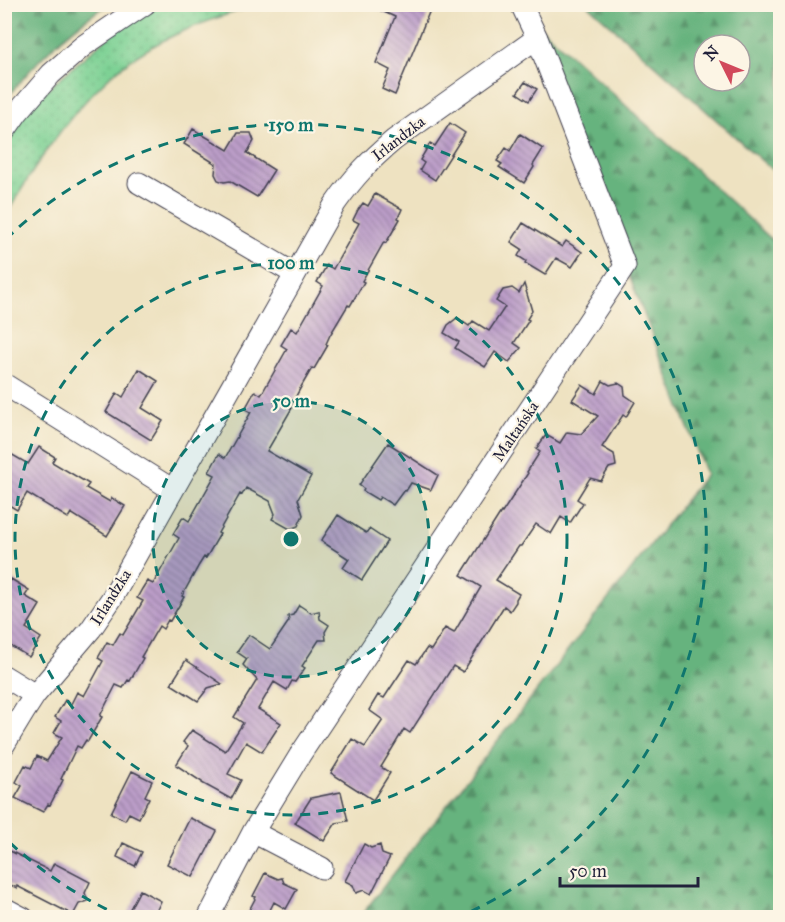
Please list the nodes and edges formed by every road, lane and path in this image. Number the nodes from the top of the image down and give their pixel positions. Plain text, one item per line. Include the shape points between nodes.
1 (145, 4) edge
2 (520, 4) edge
3 (537, 38) junction
4 (4, 132) edge
5 (140, 183) dead end
6 (296, 274) junction
7 (4, 384) edge
8 (172, 490) junction
9 (4, 676) edge
10 (35, 695) junction
11 (4, 745) edge
12 (253, 832) junction
13 (322, 868) dead end
14 (4, 908) edge
15 (22, 918) edge
16 (207, 918) edge

1 - 4 street via 83,46 51,74
2 - 3 street, Maltańska
3 - 6 street, Irlandzka via 371,158 335,204
3 - 12 street, Maltańska via 625,266 318,727
5 - 6 street
6 - 8 street, Irlandzka
7 - 8 street
8 - 10 street, Irlandzka via 102,614
9 - 10 street
10 - 11 street, Irlandzka
12 - 13 street
12 - 16 street, Maltańska
14 - 15 street

